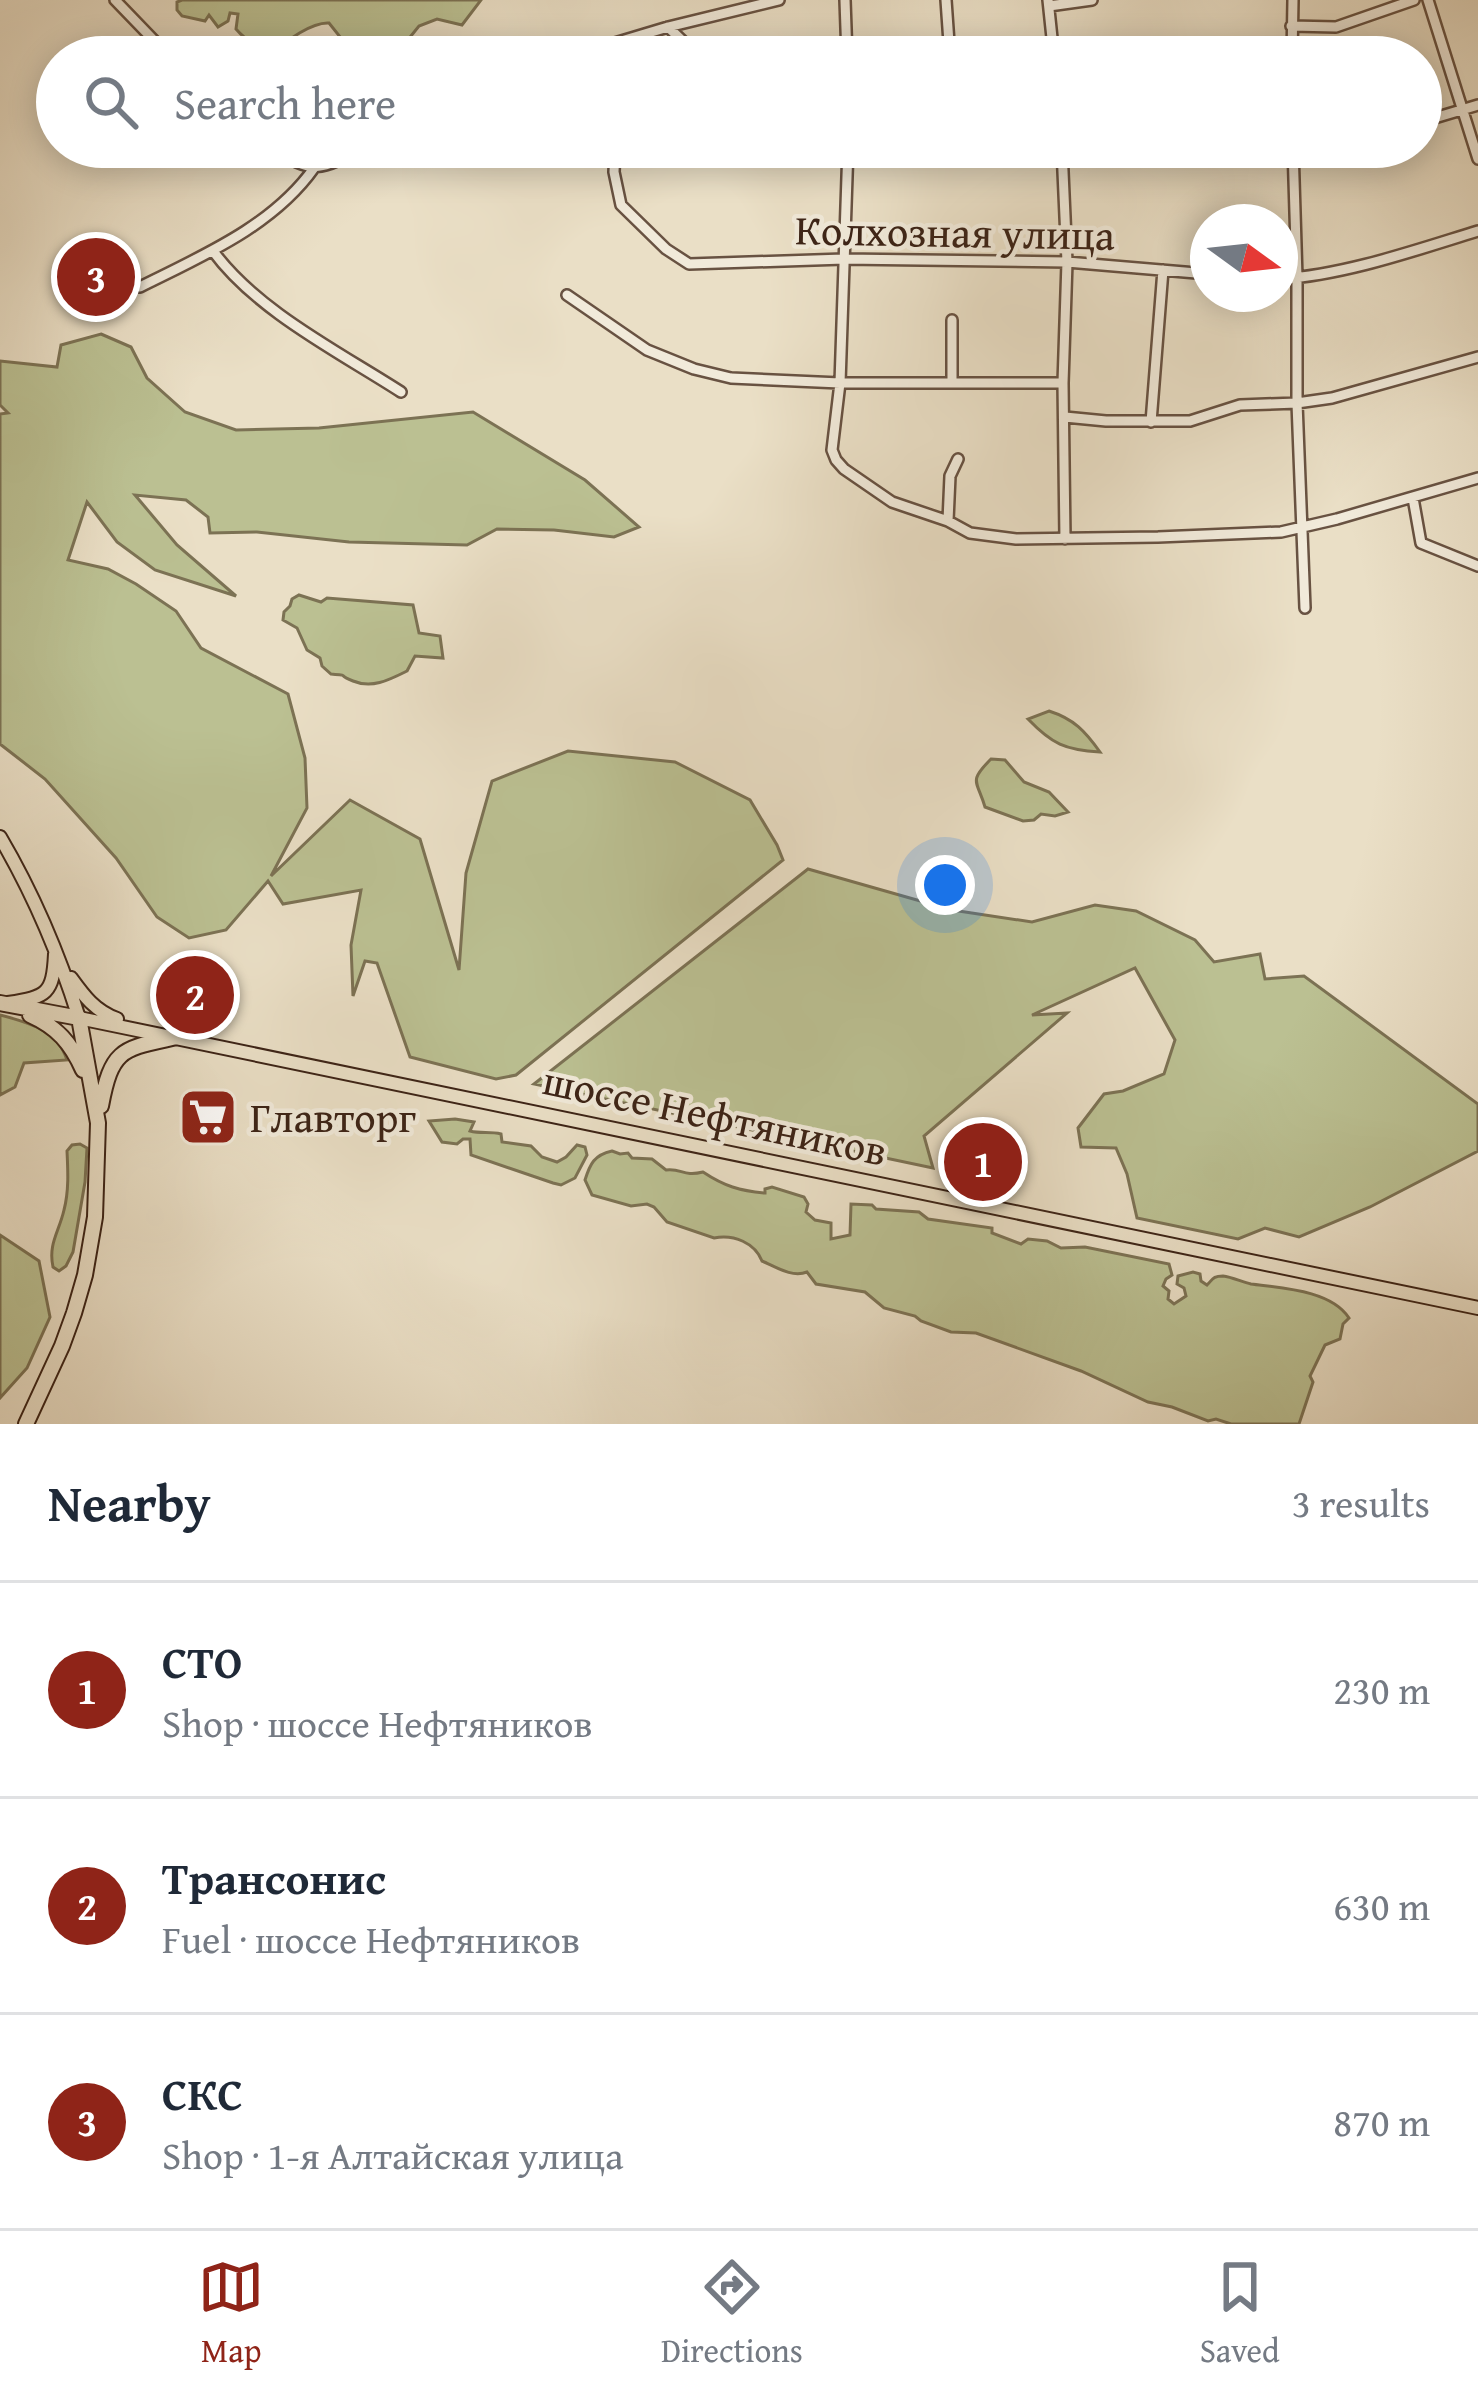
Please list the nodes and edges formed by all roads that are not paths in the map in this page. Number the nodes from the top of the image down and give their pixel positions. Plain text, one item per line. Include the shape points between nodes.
1 (115, 0) edge
2 (778, 0) edge
3 (845, 0) edge
4 (946, 0) edge
5 (1093, 0) edge
6 (1293, 0) edge
7 (1414, 0) edge
8 (1428, 0) edge
9 (1048, 3) edge
10 (1291, 26) junction
11 (668, 27) junction
12 (150, 36) edge
13 (641, 36) edge
14 (677, 36) edge
15 (847, 36) edge
16 (949, 36) edge
17 (1052, 36) edge
18 (1291, 36) edge
19 (1439, 36) edge
20 (1442, 44) edge
21 (1478, 105) edge
22 (1462, 108) junction
23 (1442, 115) edge
24 (1478, 159) edge
25 (314, 168) edge
26 (616, 168) edge
27 (847, 168) edge
28 (1063, 168) edge
29 (1294, 168) edge
30 (1295, 204) edge
31 (1478, 231) edge
32 (213, 251) junction
33 (844, 259) junction
34 (1067, 262) junction
35 (1162, 270) junction
36 (1190, 272) edge
37 (1298, 278) edge
38 (140, 287) dead end
39 (567, 295) dead end
40 (1298, 312) edge
41 (952, 320) dead end
42 (1478, 357) edge
43 (840, 383) junction
44 (952, 383) junction
45 (1063, 383) junction
46 (401, 392) dead end
47 (1297, 403) junction
48 (1065, 417) junction
49 (1151, 422) junction
50 (958, 459) dead end
51 (1478, 478) edge
52 (1413, 497) junction
53 (948, 521) junction
54 (1303, 527) junction
55 (1065, 539) junction
56 (1478, 566) edge
57 (1305, 608) dead end
58 (0, 837) edge
59 (56, 946) junction
60 (64, 969) junction
61 (2, 1003) edge
62 (80, 1018) junction
63 (158, 1033) junction
64 (177, 1037) junction
65 (94, 1095) junction
66 (98, 1123) junction
67 (1478, 1308) edge
68 (26, 1424) edge

1 - 12 street
2 - 11 street
3 - 15 street
4 - 16 street
5 - 9 street
6 - 10 street
7 - 10 street via 1336,27
8 - 19 street
9 - 17 street
10 - 18 street
11 - 13 street
11 - 14 street
20 - 22 street
21 - 22 street
22 - 23 street
22 - 24 street
25 - 32 street via 298,190
26 - 33 street, Колхозная улица via 626,212 683,262
27 - 33 street
28 - 34 street
29 - 30 street
31 - 37 street
32 - 38 street
32 - 46 street via 270,308
33 - 34 street, Колхозная улица
33 - 43 street
34 - 35 street, Колхозная улица
34 - 45 street
35 - 36 street, Колхозная улица
35 - 49 street
39 - 43 street via 647,350 694,369
40 - 47 street
41 - 44 street
42 - 47 street
43 - 44 street
43 - 53 street via 836,460 888,500
44 - 45 street
45 - 48 street
47 - 49 street
47 - 54 street
48 - 49 street
48 - 55 street
50 - 53 street
51 - 52 street
52 - 54 street
52 - 56 street via 1421,543
53 - 55 street via 976,535
54 - 55 street
54 - 57 street
58 - 59 main road
59 - 60 main road
59 - 61 main road via 49,991
60 - 62 main road
60 - 63 main road via 104,1014
61 - 62 highway
61 - 65 highway via 59,1031
62 - 63 main road, шоссе Нефтяников
62 - 65 highway
63 - 64 main road, шоссе Нефтяников
64 - 66 highway via 117,1058
64 - 67 main road, шоссе Нефтяников
65 - 66 highway
66 - 68 highway via 85,1275

